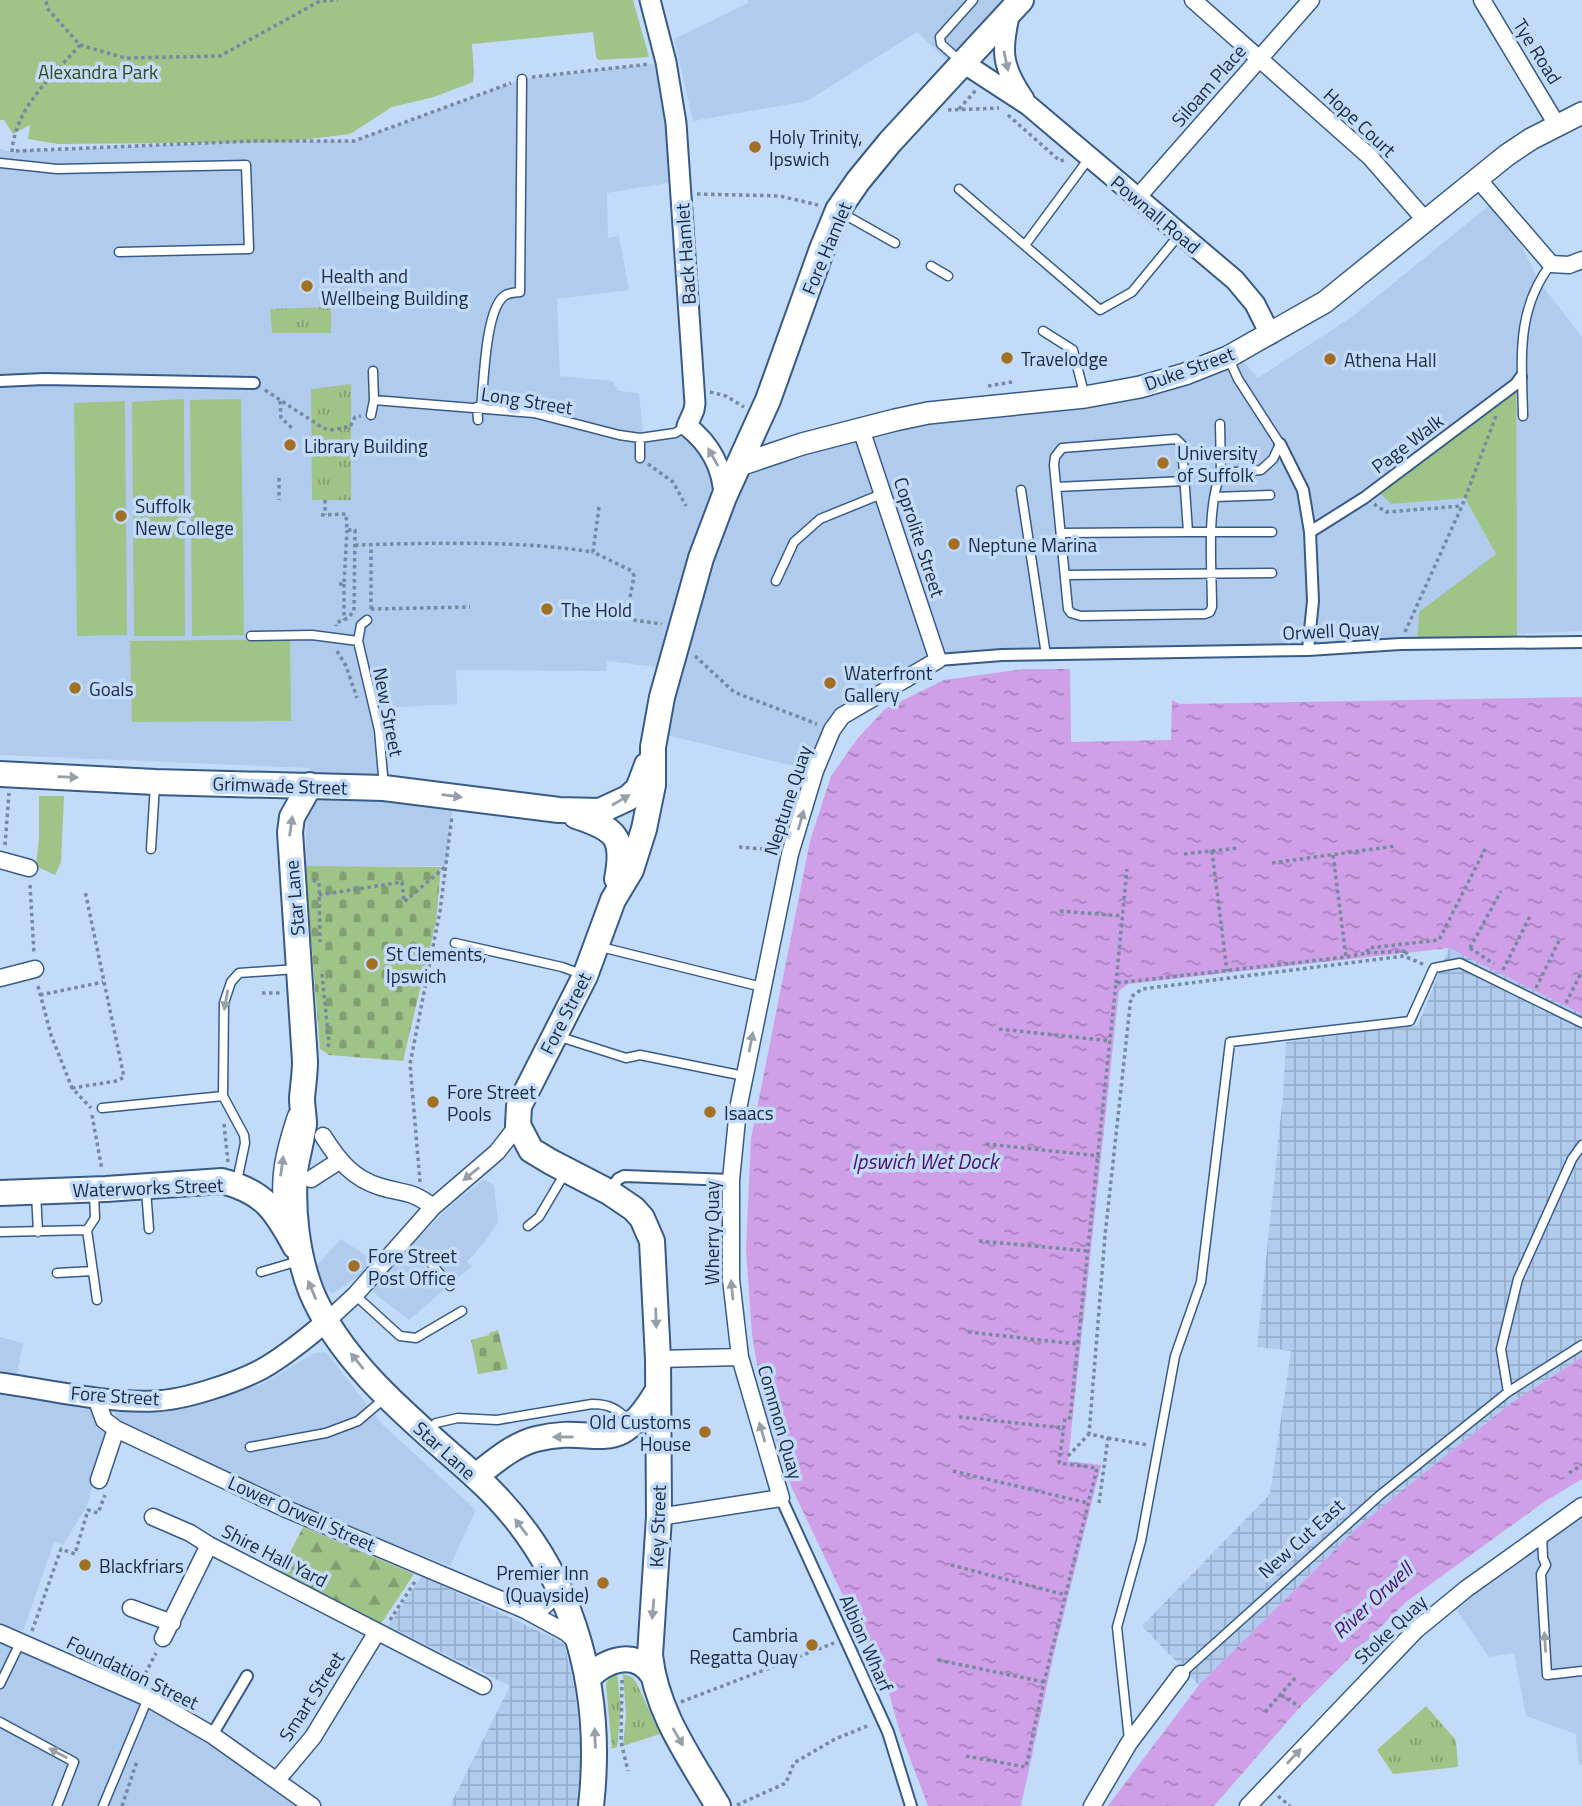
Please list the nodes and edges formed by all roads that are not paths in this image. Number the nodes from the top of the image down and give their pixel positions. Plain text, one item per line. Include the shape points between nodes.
1 (650, 0) edge
2 (973, 0) edge
3 (1193, 0) edge
4 (1311, 0) edge
5 (1482, 0) edge
6 (1015, 6) edge
7 (1260, 58) junction
8 (962, 62) junction
9 (522, 79) road end
10 (1028, 105) junction
11 (1576, 119) edge
12 (1090, 157) junction
13 (0, 163) edge
14 (1477, 178) junction
15 (959, 188) dead end
16 (1137, 198) junction
17 (838, 210) junction
18 (1426, 221) junction
19 (1179, 234) junction
20 (895, 243) dead end
21 (1025, 245) junction
22 (119, 252) dead end
23 (1582, 260) edge
24 (1551, 264) junction
25 (930, 266) dead end
26 (948, 276) dead end
27 (1043, 331) dead end
28 (1270, 334) junction
29 (1228, 357) junction
30 (373, 371) dead end
31 (1521, 377) junction
32 (0, 381) edge
33 (254, 383) road end
34 (1086, 397) junction
35 (374, 400) junction
36 (479, 408) junction
37 (371, 415) dead end
38 (1523, 416) dead end
39 (478, 420) dead end
40 (1220, 424) dead end
41 (687, 426) junction
42 (861, 429) junction
43 (640, 438) junction
44 (1280, 444) junction
45 (640, 458) road end
46 (737, 466) junction
47 (1221, 473) junction
48 (1185, 481) junction
49 (1056, 487) junction
50 (1021, 491) dead end
51 (884, 492) junction
52 (1270, 495) dead end
53 (724, 497) junction
54 (1215, 497) junction
55 (1188, 532) junction
56 (1212, 532) junction
57 (1272, 532) dead end
58 (1310, 532) junction
59 (1061, 533) junction
60 (1212, 573) junction
61 (1272, 573) dead end
62 (1065, 575) junction
63 (776, 581) dead end
64 (367, 620) dead end
65 (251, 636) dead end
66 (358, 641) junction
67 (1582, 642) edge
68 (1308, 650) junction
69 (1046, 655) junction
70 (1082, 655) joint
71 (938, 660) junction
72 (653, 747) junction
73 (5, 779) edge
74 (155, 782) junction
75 (310, 785) junction
76 (384, 788) junction
77 (559, 810) junction
78 (151, 849) dead end
79 (2, 860) edge
80 (29, 869) road end
81 (613, 900) junction
82 (455, 943) dead end
83 (598, 946) junction
84 (300, 969) junction
85 (34, 970) road end
86 (585, 976) junction
87 (0, 978) edge
88 (762, 987) junction
89 (1582, 1023) edge
90 (554, 1035) junction
91 (744, 1076) junction
92 (223, 1096) junction
93 (302, 1099) junction
94 (102, 1108) dead end
95 (738, 1109) joint
96 (518, 1125) junction
97 (323, 1136) dead end
98 (1582, 1145) edge
99 (339, 1161) junction
100 (567, 1170) junction
101 (311, 1179) dead end
102 (731, 1180) junction
103 (99, 1184) junction
104 (236, 1185) junction
105 (145, 1186) junction
106 (36, 1191) junction
107 (609, 1192) junction
108 (0, 1193) edge
109 (433, 1207) junction
110 (528, 1226) dead end
111 (149, 1229) dead end
112 (88, 1230) junction
113 (0, 1232) edge
114 (38, 1232) junction
115 (288, 1233) junction
116 (301, 1259) junction
117 (430, 1262) dead end
118 (93, 1270) junction
119 (261, 1272) dead end
120 (57, 1273) dead end
121 (450, 1286) dead end
122 (355, 1295) junction
123 (97, 1300) dead end
124 (462, 1311) dead end
125 (327, 1321) junction
126 (1582, 1345) edge
127 (740, 1357) junction
128 (658, 1359) junction
129 (0, 1382) edge
130 (659, 1390) junction
131 (1508, 1392) junction
132 (387, 1396) junction
133 (96, 1398) junction
134 (634, 1425) junction
135 (116, 1429) junction
136 (426, 1434) junction
137 (250, 1447) dead end
138 (476, 1476) junction
139 (99, 1480) road end
140 (781, 1498) junction
141 (1582, 1506) edge
142 (153, 1517) dead end
143 (659, 1517) junction
144 (1542, 1535) junction
145 (209, 1545) junction
146 (555, 1580) junction
147 (131, 1608) dead end
148 (525, 1610) junction
149 (172, 1623) junction
150 (377, 1632) junction
151 (0, 1633) edge
152 (163, 1638) road end
153 (20, 1643) junction
154 (581, 1647) junction
155 (1582, 1671) edge
156 (652, 1674) junction
157 (1181, 1674) joint
158 (247, 1676) dead end
159 (589, 1677) junction
160 (0, 1684) edge
161 (483, 1686) dead end
162 (142, 1695) junction
163 (0, 1722) edge
164 (212, 1735) junction
165 (1129, 1743) junction
166 (277, 1780) junction
167 (57, 1806) edge
168 (103, 1806) edge
169 (312, 1806) edge
170 (591, 1806) edge
171 (718, 1806) edge
172 (911, 1806) edge
173 (1092, 1806) edge
174 (1248, 1806) edge

1 - 41 street, Back Hamlet via 676,123 694,393 694,411
2 - 8 lane via 940,37 950,54
3 - 7 street, Hope Court
4 - 7 street, Siloam Place
5 - 11 street, Tye Road
6 - 8 main road, Fore Hamlet
6 -> 10 street, Pownall Road via 1003,48 1004,61
7 - 16 street, Siloam Place
7 - 18 street, Hope Court via 1370,157
8 - 10 street, Pownall Road
8 - 17 main road, Fore Hamlet via 890,142
9 - 36 lane via 520,292 502,297 495,312
10 - 12 street, Pownall Road
11 - 14 main road, Duke Street via 1515,150
12 - 16 street, Pownall Road
12 - 21 lane
13 - 22 lane via 57,169 246,165 249,249
14 - 18 main road, Duke Street
14 - 24 street
15 - 21 lane
16 - 19 street, Pownall Road
17 - 20 lane
17 - 46 main road, Fore Hamlet via 762,414
18 - 28 main road, Duke Street via 1325,302
19 - 21 lane via 1132,292 1100,310
19 - 28 street, Pownall Road via 1246,290
23 - 24 street
24 - 31 lane via 1526,310
25 - 26 lane
27 - 34 lane via 1073,350
28 - 29 main road, Duke Street
29 - 34 main road, Duke Street via 1140,387
29 - 44 lane
30 - 35 lane
31 - 38 lane
31 - 58 street, Page Walk via 1364,498
32 - 33 street
34 - 42 main road, Duke Street via 928,413
35 - 36 lane, Long Street
35 - 37 lane
36 - 39 lane
36 - 43 lane, Long Street via 552,416
40 - 47 lane
41 - 43 lane, Long Street via 674,433
53 -> 41 street via 717,461
42 - 46 main road, Duke Street
42 - 51 street, Coprolite Street
43 - 45 lane
44 - 47 lane via 1261,470
44 - 58 street via 1303,490
46 - 53 main road, Fore Street
47 - 54 lane
48 - 49 lane
48 - 49 lane via 1182,445 1171,439 1062,448 1055,457
48 - 55 lane
49 - 59 lane
50 - 69 lane
51 - 63 lane via 820,519 794,542
51 - 71 street, Coprolite Street
52 - 54 lane
53 - 72 main road, Fore Street via 695,576
54 - 56 lane
55 - 56 lane
55 - 59 lane
56 - 57 lane
56 - 60 lane
58 - 68 street via 1313,601
59 - 62 lane
60 - 61 lane
60 - 62 lane
60 - 62 lane via 1212,607 1205,614 1081,616 1068,609
64 - 66 lane via 361,625
65 - 66 lane via 312,635
66 - 76 lane, New Street via 379,730
67 - 68 street, Orwell Quay
68 - 70 street, Orwell Quay
69 - 70 street, Neptune Quay
69 - 71 street, Neptune Quay
88 -> 71 street, Neptune Quay via 790,854 832,730 842,716
77 -> 72 main road, Grimwade Street via 600,811 628,798 641,782
72 - 81 main road, Fore Street via 648,830
73 -> 74 main road, Grimwade Street
74 - 75 main road, Grimwade Street
74 - 78 lane
75 - 76 main road, Grimwade Street
84 -> 75 main road, Star Lane via 290,832 292,817
76 -> 77 main road, Grimwade Street
77 - 81 main road, Grimwade Street via 595,822 619,843 622,854
79 - 80 street
81 - 83 main road, Fore Street
82 - 86 lane
83 - 86 main road, Fore Street
83 - 88 lane
84 -> 92 lane via 244,971 230,982 224,1003
84 - 93 main road, Star Lane via 305,1061
85 - 87 street
86 - 90 main road, Fore Street
91 -> 88 street, Neptune Quay
89 - 165 lane via 1460,963 1434,968 1410,1021 1230,1042 1200,1282 1175,1356 1141,1541 1117,1627
90 - 91 lane via 626,1058 640,1055
90 - 96 main road, Fore Street via 519,1106
91 - 95 street, Neptune Quay
92 - 94 lane
92 - 104 lane via 246,1143
115 -> 93 street, Star Lane via 281,1204 281,1171
93 - 116 main road, Star Lane via 304,1124 295,1172
95 - 102 street, Wherry Quay
96 - 100 main road via 531,1150
96 -> 109 street, Fore Street via 497,1152
97 - 99 street
98 - 131 lane via 1518,1279 1501,1349
99 - 101 street
99 - 109 street via 366,1182 416,1194
100 - 107 main road
100 - 110 lane via 539,1217
102 - 107 street via 624,1176
127 -> 102 street, Wherry Quay via 731,1279
103 - 105 main road, Waterworks Street
103 - 106 main road, Waterworks Street
103 - 112 lane via 95,1218
104 - 105 main road, Waterworks Street via 222,1181
104 - 115 main road, Waterworks Street via 264,1199
105 - 111 lane
106 - 108 main road, Waterworks Street
106 - 114 lane
107 -> 128 main road, Key Street via 634,1209 648,1229 654,1256
109 - 122 street, Fore Street via 411,1240
112 - 114 lane
112 - 118 lane
113 - 114 lane
115 - 116 main road, Waterworks Street
116 - 119 lane
125 -> 116 main road, Star Lane
117 - 121 lane
118 - 120 lane
118 - 123 lane
122 - 124 lane via 409,1339
122 - 125 street, Fore Street
132 -> 125 main road, Star Lane
125 - 133 street, Fore Street via 268,1365 225,1383 158,1401
126 - 131 lane, New Cut East
127 - 128 street
140 -> 127 street, Common Quay
128 - 130 main road, Key Street
129 - 133 street, Fore Street
130 - 134 main road
130 - 143 main road, Key Street
131 - 157 lane, New Cut East via 1380,1495
132 - 136 main road, Star Lane
132 - 137 lane via 358,1421 326,1433
133 - 135 street via 104,1420
134 - 136 lane via 617,1408 592,1404 497,1420 458,1418 436,1423
134 -> 138 main road via 616,1435 533,1440
135 - 139 street
135 - 148 street, Lower Orwell Street via 284,1508
136 - 138 main road, Star Lane
146 -> 138 main road, Star Lane via 520,1525
140 - 143 street
140 - 172 street, Albion Wharf via 883,1720
141 - 144 street, Stoke Quay
142 - 145 street, Shire Hall Yard
143 -> 156 main road, Key Street
155 -> 144 lane via 1547,1675
174 -> 144 street, Stoke Quay via 1416,1630
145 - 149 street
145 - 150 street, Shire Hall Yard
146 - 148 street via 546,1605 536,1611
146 - 154 main road, Star Lane
147 - 149 street
148 - 154 street, Lower Orwell Street via 567,1633
149 - 152 street
150 - 161 street, Shire Hall Yard
150 - 166 street, Smart Street via 313,1737
151 - 153 street, Foundation Street
153 - 160 lane
153 - 162 street, Foundation Street
154 - 159 main road, Star Lane
156 - 159 main road via 640,1662 621,1659 599,1667
156 -> 171 main road, Key Street via 663,1709
157 - 165 street, New Cut East
158 - 164 street
170 -> 159 main road, Star Lane via 595,1759
162 - 164 street, Foundation Street
162 - 168 lane
167 -> 163 lane via 74,1762
164 - 166 street, Foundation Street
165 - 173 street, New Cut East
166 - 169 street, Foundation Street

